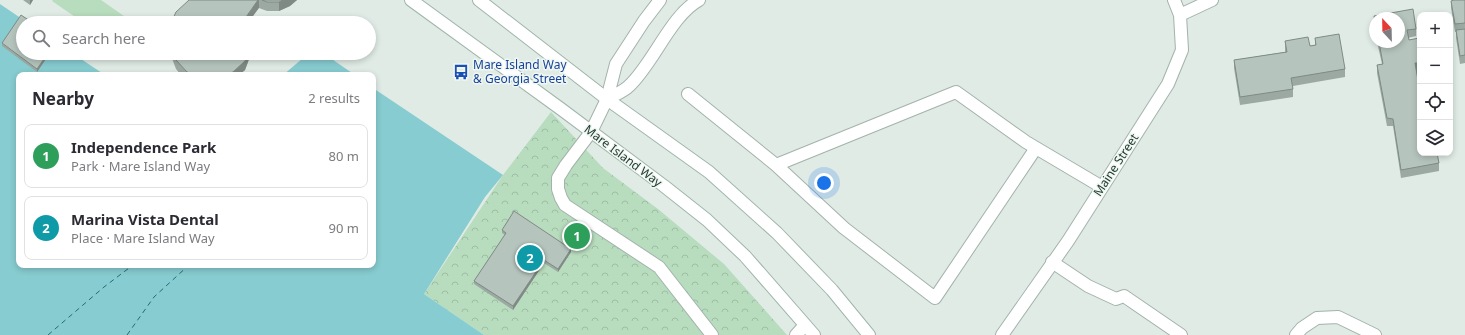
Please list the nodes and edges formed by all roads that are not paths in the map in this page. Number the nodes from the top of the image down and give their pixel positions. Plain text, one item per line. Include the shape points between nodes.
1 (411, 0) edge
2 (479, 0) edge
3 (660, 0) edge
4 (699, 0) edge
5 (1174, 0) edge
6 (1212, 0) edge
7 (1180, 14) junction
8 (688, 94) dead end
9 (607, 99) junction
10 (591, 132) junction
11 (1036, 148) junction
12 (776, 165) junction
13 (1102, 187) junction
14 (1052, 262) junction
15 (805, 325) junction
16 (712, 335) edge
17 (796, 335) edge
18 (814, 335) edge
19 (869, 335) edge
20 (1002, 335) edge
21 (1181, 335) edge
22 (1296, 335) edge
23 (1375, 335) edge

1 - 10 main road, Mare Island Way
2 - 9 main road
3 - 9 main road via 616,64
4 - 9 main road via 680,16 628,87
5 - 7 main road
6 - 7 main road
7 - 13 main road, Maine Street via 1182,50 1168,84
8 - 12 main road
9 - 10 main road
9 - 19 main road via 709,172 777,233 832,290
10 - 15 main road, Mare Island Way via 707,220 745,256
10 - 16 main road via 558,178 562,202 659,267
11 - 12 main road via 956,92
11 - 12 main road via 935,298 844,228
11 - 13 main road
13 - 14 main road, Maine Street
14 - 20 main road, Maine Street
14 - 21 main road via 1088,286 1116,299 1124,296
15 - 17 main road
15 - 18 main road, Mare Island Way
22 - 23 main road via 1317,318 1338,317

